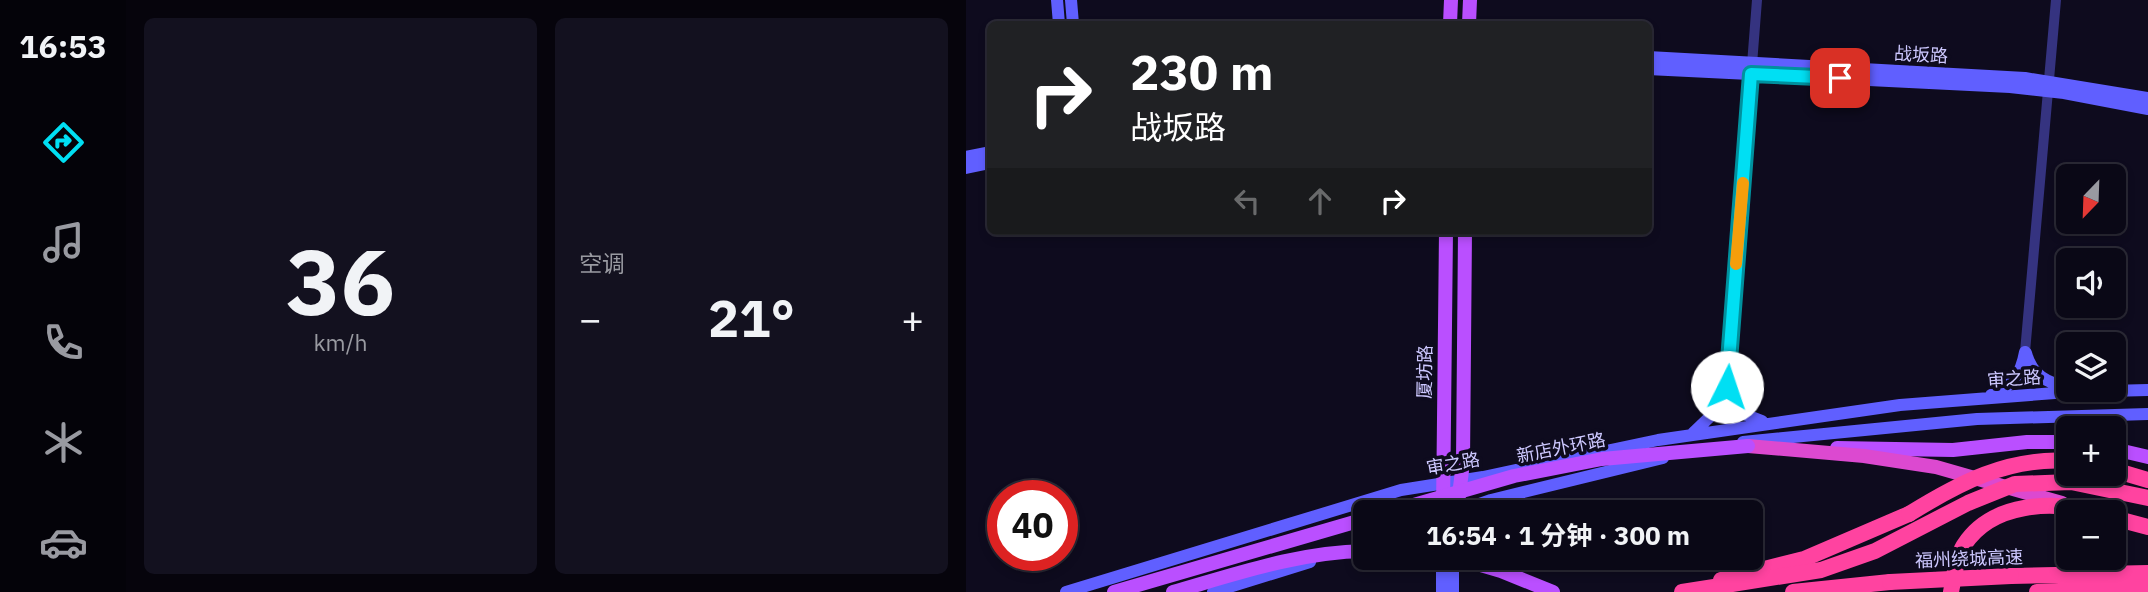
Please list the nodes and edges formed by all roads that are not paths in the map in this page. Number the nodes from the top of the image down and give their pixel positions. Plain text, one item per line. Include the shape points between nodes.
1 (1057, 0) edge
2 (1071, 0) edge
3 (1451, 0) edge
4 (1470, 0) edge
5 (1757, 0) edge
6 (2056, 0) edge
7 (1059, 21) edge
8 (1073, 21) edge
9 (1450, 21) edge
10 (1469, 21) edge
11 (1652, 57) edge
12 (1652, 69) edge
13 (1752, 69) junction
14 (2049, 86) junction
15 (2148, 98) edge
16 (2148, 109) edge
17 (987, 153) edge
18 (966, 157) edge
19 (987, 164) edge
20 (966, 168) edge
21 (1446, 235) edge
22 (1465, 235) edge
23 (2025, 352) junction
24 (2056, 383) edge
25 (1727, 387) junction
26 (2126, 390) edge
27 (2148, 390) edge
28 (2056, 392) edge
29 (1984, 399) junction
30 (2148, 414) edge
31 (1769, 422) junction
32 (1690, 435) junction
33 (2056, 442) edge
34 (1748, 446) junction
35 (2126, 452) edge
36 (2148, 457) edge
37 (2056, 460) edge
38 (2126, 474) edge
39 (2148, 480) edge
40 (1460, 481) junction
41 (1444, 484) junction
42 (2148, 498) edge
43 (1430, 500) edge
44 (1449, 500) edge
45 (1455, 500) edge
46 (1491, 500) edge
47 (2056, 501) edge
48 (2056, 508) edge
49 (2126, 521) edge
50 (1353, 522) edge
51 (2148, 527) edge
52 (1353, 548) edge
53 (1353, 551) edge
54 (1442, 570) edge
55 (1454, 570) edge
56 (1497, 570) edge
57 (2148, 573) edge
58 (2148, 587) edge
59 (1066, 592) edge
60 (1114, 592) edge
61 (1173, 592) edge
62 (1213, 592) edge
63 (1442, 592) edge
64 (1453, 592) edge
65 (1553, 592) edge
66 (1672, 592) edge
67 (1682, 592) edge
68 (1793, 592) edge
69 (1951, 592) edge
70 (2038, 592) edge

1 - 7 main road
2 - 8 main road
3 - 9 main road
4 - 10 main road
5 - 13 street
6 - 14 street
11 - 13 main road, 战坂路
12 - 13 main road, 战坂路
13 - 14 main road, 战坂路
13 - 25 street
14 - 15 main road, 战坂路
14 - 16 main road, 战坂路
14 - 23 street
17 - 18 main road
19 - 20 main road
21 - 41 main road, 厦坊路
22 - 40 main road
23 - 24 main road via 2037,375
23 - 29 main road via 2014,382
25 - 31 main road via 1744,414
25 - 32 main road via 1716,411
26 - 27 main road, 审之路
28 - 29 main road, 审之路
29 - 31 main road, 审之路
30 - 46 main road via 1977,419 1734,443
31 - 32 main road, 审之路
32 - 40 main road, 审之路
33 - 34 main road, 新店外环路 via 1953,450
34 - 43 main road, 新店外环路, bridge via 1602,459 1514,476
34 - 47 highway via 1936,467
35 - 36 main road
37 - 66 highway, bridge via 1996,469 1909,514 1804,559
38 - 39 highway
40 - 41 main road, 审之路
40 - 45 main road
41 - 44 main road, 厦坊路
41 - 59 main road, 审之路 via 1401,490
42 - 67 highway, bridge via 2071,482 2015,484 1875,551 1821,570
48 - 69 highway via 2031,505 1993,517 1964,545
49 - 51 highway
50 - 60 main road
52 - 62 main road
53 - 61 main road, bridge via 1262,567
54 - 63 main road
55 - 64 main road
56 - 65 main road
57 - 68 highway, 福州绕城高速, bridge via 1890,582
58 - 70 highway

